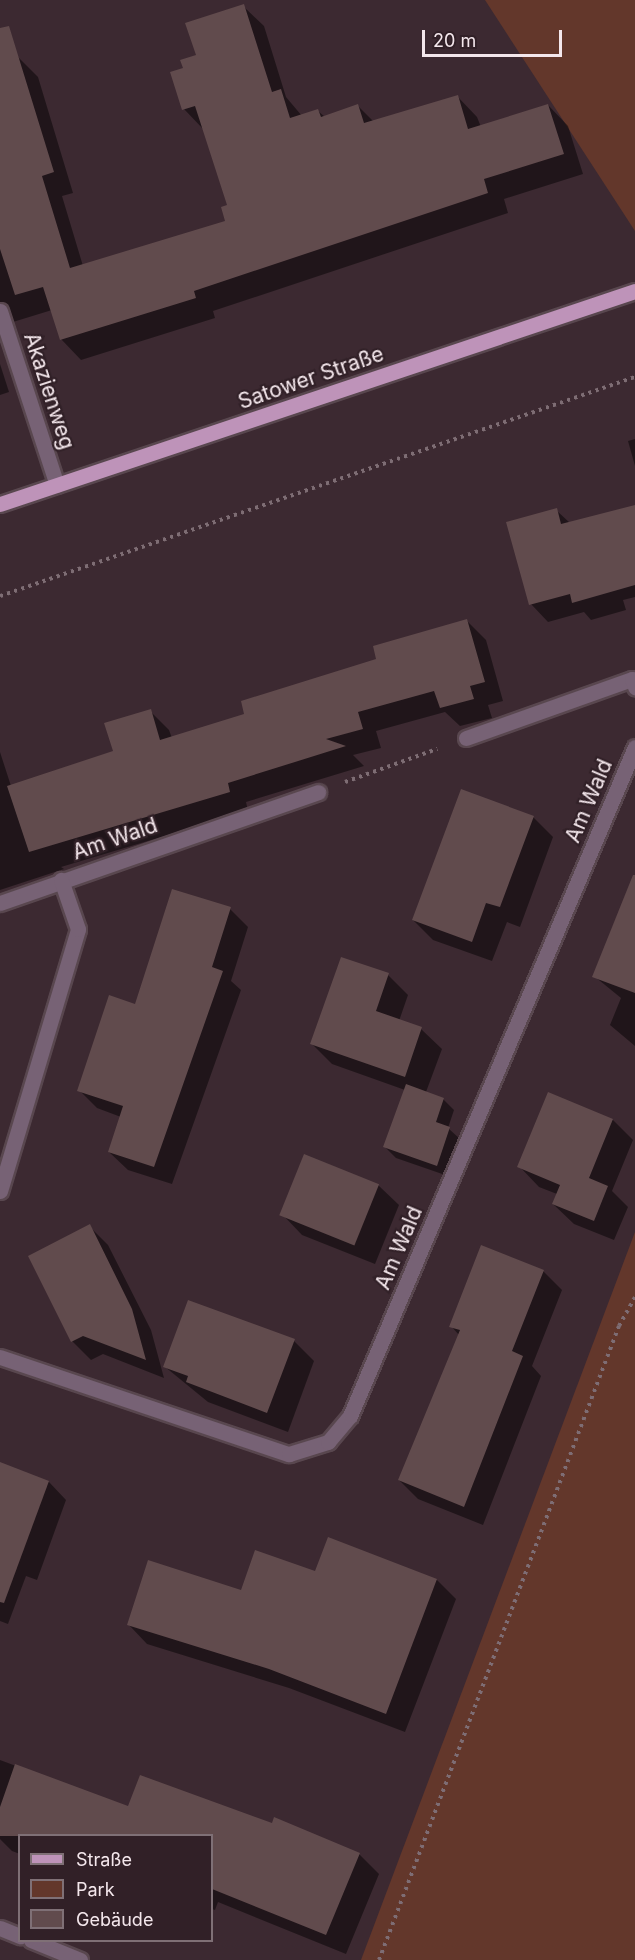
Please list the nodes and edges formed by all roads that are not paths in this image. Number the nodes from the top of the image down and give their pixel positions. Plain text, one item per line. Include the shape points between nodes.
1 (635, 291) edge
2 (0, 311) edge
3 (57, 485) junction
4 (0, 504) edge
5 (635, 687) edge
6 (466, 738) road end
7 (635, 747) edge
8 (318, 792) road end
9 (61, 880) junction
10 (0, 903) edge
11 (0, 1191) edge
12 (0, 1358) edge
13 (0, 1928) edge
14 (18, 1935) edge
15 (34, 1942) edge
16 (80, 1960) edge

1 - 3 main road, Satower Straße
2 - 3 street, Akazienweg
3 - 4 main road, Satower Straße
5 - 6 street via 632,680
7 - 12 street, Am Wald via 350,1416 328,1442 289,1454
8 - 9 street, Am Wald
9 - 10 street, Am Wald
9 - 11 street, Am Wald via 78,929
13 - 14 street
15 - 16 street

